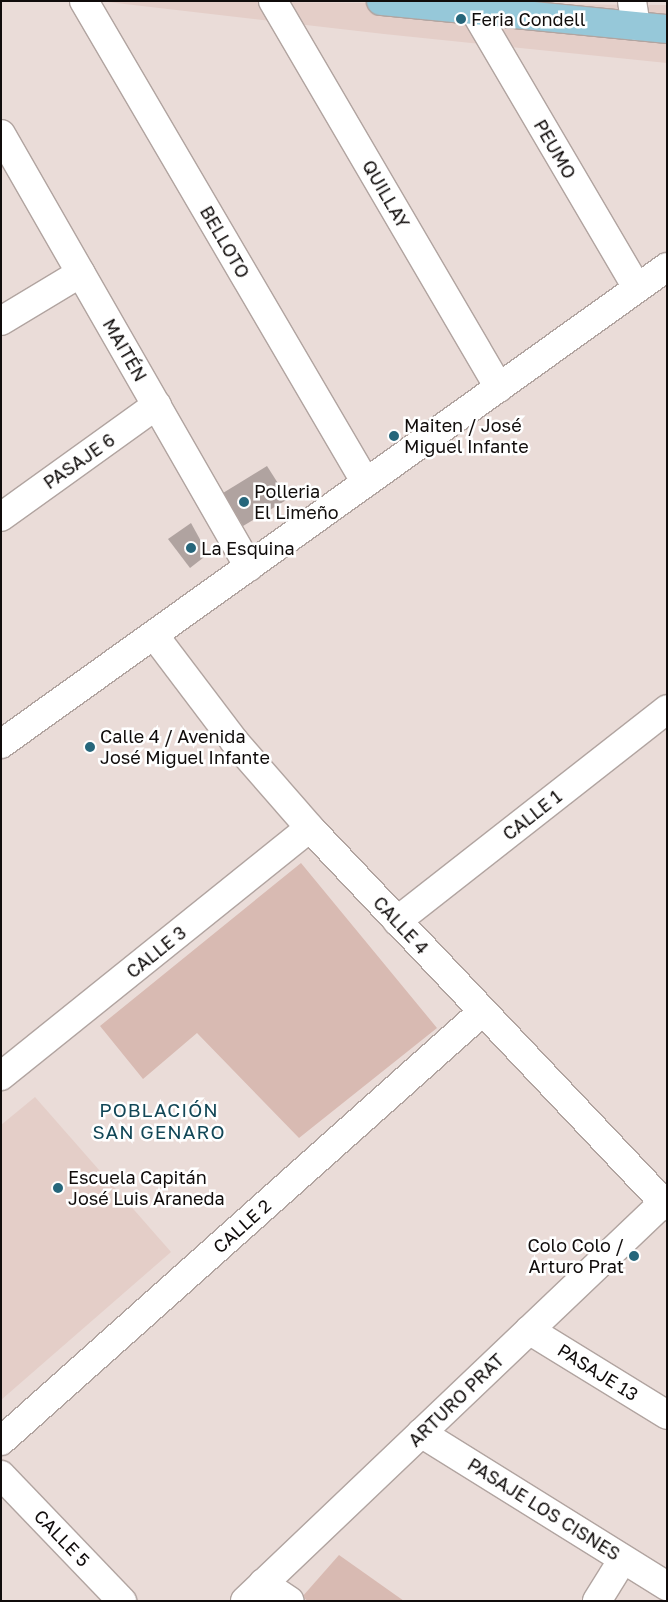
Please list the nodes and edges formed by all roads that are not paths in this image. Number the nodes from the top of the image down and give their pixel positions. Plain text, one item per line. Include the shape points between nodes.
1 (84, 1) edge
2 (273, 1) edge
3 (380, 1) edge
4 (474, 10) junction
5 (634, 14) edge
6 (667, 29) edge
7 (5, 147) edge
8 (667, 267) edge
9 (81, 273) junction
10 (636, 288) junction
11 (1, 321) edge
12 (499, 388) junction
13 (157, 406) junction
14 (366, 483) junction
15 (1, 517) edge
16 (249, 567) junction
17 (154, 635) junction
18 (667, 709) edge
19 (1, 744) edge
20 (310, 828) junction
21 (397, 921) junction
22 (482, 1012) junction
23 (1, 1076) edge
24 (666, 1203) edge
25 (529, 1330) junction
26 (667, 1415) edge
27 (421, 1433) junction
28 (1, 1441) edge
29 (1, 1475) edge
30 (623, 1559) junction
31 (667, 1586) edge
32 (254, 1592) edge
33 (122, 1601) edge
34 (290, 1601) edge
35 (597, 1601) edge

1 - 14 street, BELLOTO
2 - 12 street, QUILLAY
3 - 4 main road
4 - 5 main road
4 - 10 street, PEUMO
5 - 6 main road
7 - 9 street, MAITÉN
8 - 10 street
9 - 11 street
9 - 13 street, MAITÉN
10 - 12 street
12 - 14 street
13 - 15 street, PASAJE 6
13 - 16 street, MAITÉN
14 - 16 street
16 - 17 street
17 - 19 street
17 - 20 street, CALLE 4 via 235,742
18 - 21 street, CALLE 1
20 - 21 street, CALLE 4
20 - 23 street, CALLE 3
21 - 22 street, CALLE 4
22 - 24 street, CALLE 4
22 - 28 street, CALLE 2
24 - 25 street, ARTURO PRAT
25 - 26 street, PASAJE 13
25 - 27 street, ARTURO PRAT
27 - 30 street, PASAJE LOS CISNES
27 - 32 street, ARTURO PRAT
29 - 33 street, CALLE 5
30 - 31 street, PASAJE LOS CISNES
30 - 35 street
32 - 34 street

